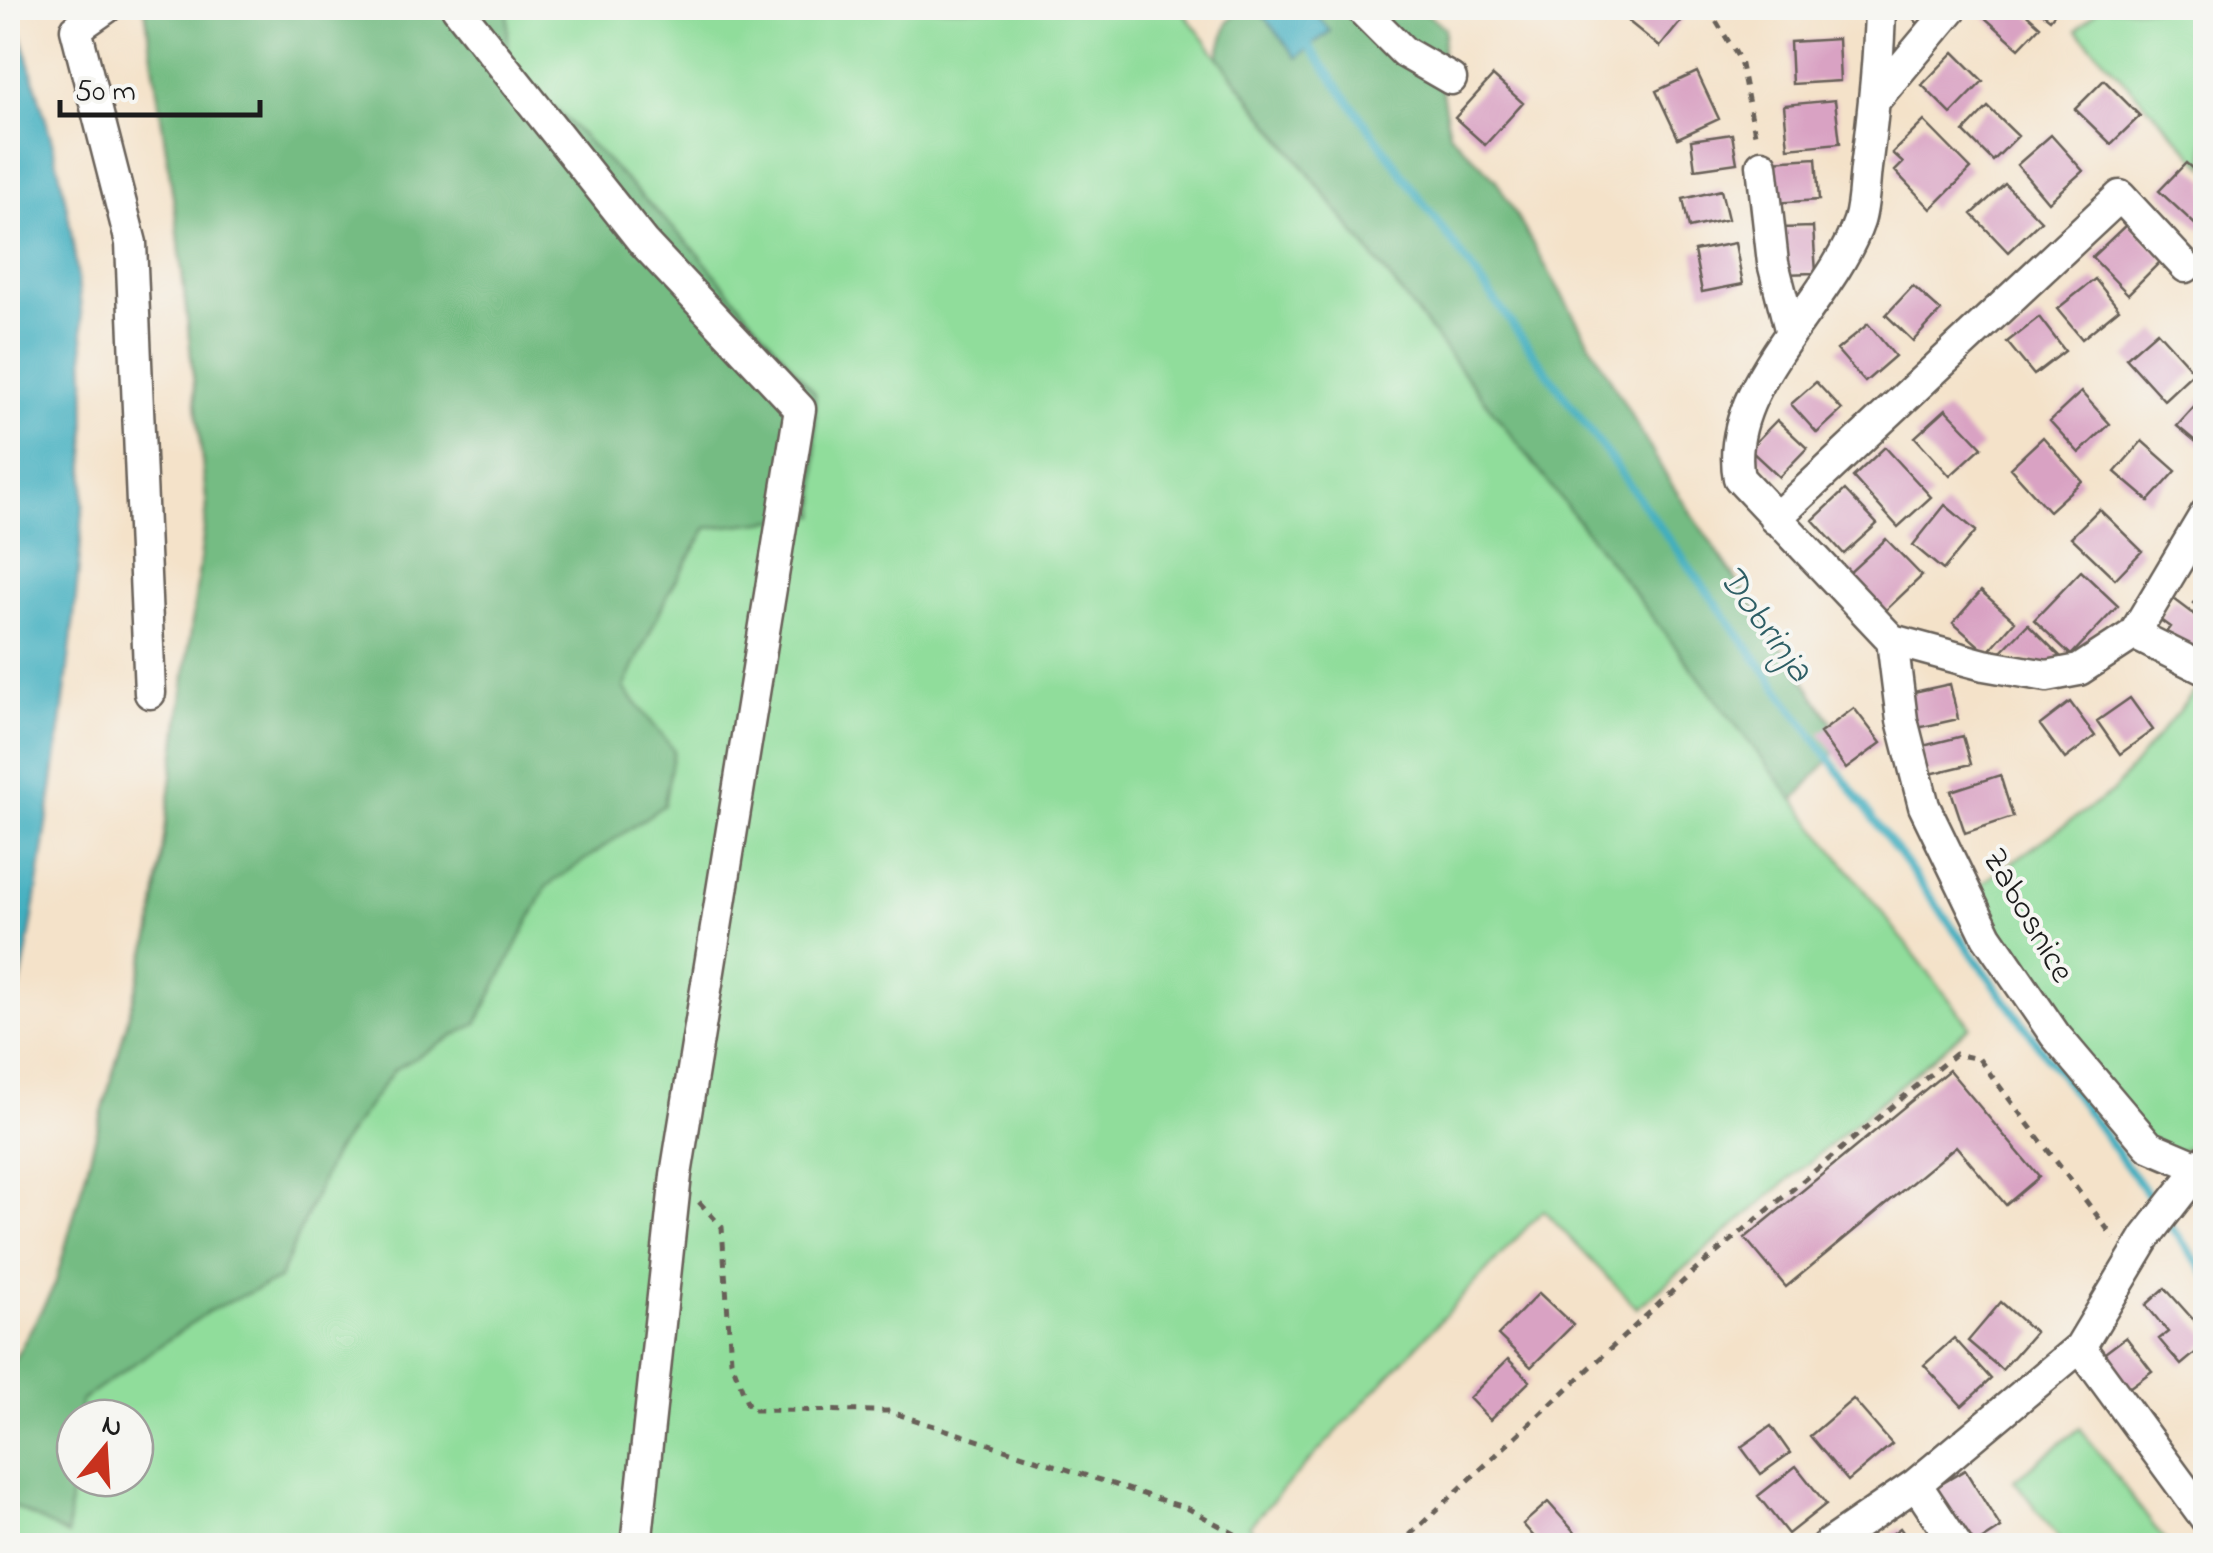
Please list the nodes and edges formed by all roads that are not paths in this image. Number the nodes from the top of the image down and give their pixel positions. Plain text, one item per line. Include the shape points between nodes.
1 (106, 8) edge
2 (457, 8) edge
3 (1360, 8) edge
4 (1880, 8) edge
5 (1952, 8) edge
6 (1451, 79) dead end
7 (1874, 101) junction
8 (1762, 165) road end
9 (2186, 267) dead end
10 (1790, 329) junction
11 (2206, 513) edge
12 (1775, 519) junction
13 (2134, 634) junction
14 (1892, 640) junction
15 (2206, 670) edge
16 (150, 693) dead end
17 (2202, 1163) edge
18 (2080, 1347) junction
19 (1916, 1484) junction
20 (2206, 1519) edge
21 (1832, 1544) edge
22 (636, 1546) edge
23 (1957, 1546) edge

1 - 16 street via 76,29 131,243
2 - 22 street via 644,242 800,408 676,1175
3 - 6 street via 1404,52
4 - 7 street
5 - 7 street
7 - 10 street via 1859,220 1826,282
8 - 10 street via 1773,263
9 - 12 street via 2120,196
10 - 12 street via 1738,430 1734,452 1739,478
11 - 13 street
12 - 14 street
13 - 14 street via 2079,670 2048,676
13 - 15 street
14 - 17 street, Zabosnice via 1902,720 1924,806 1987,936 2055,1035 2148,1146
17 - 18 street via 2138,1249
18 - 19 street
18 - 20 street
19 - 21 street
19 - 23 street

